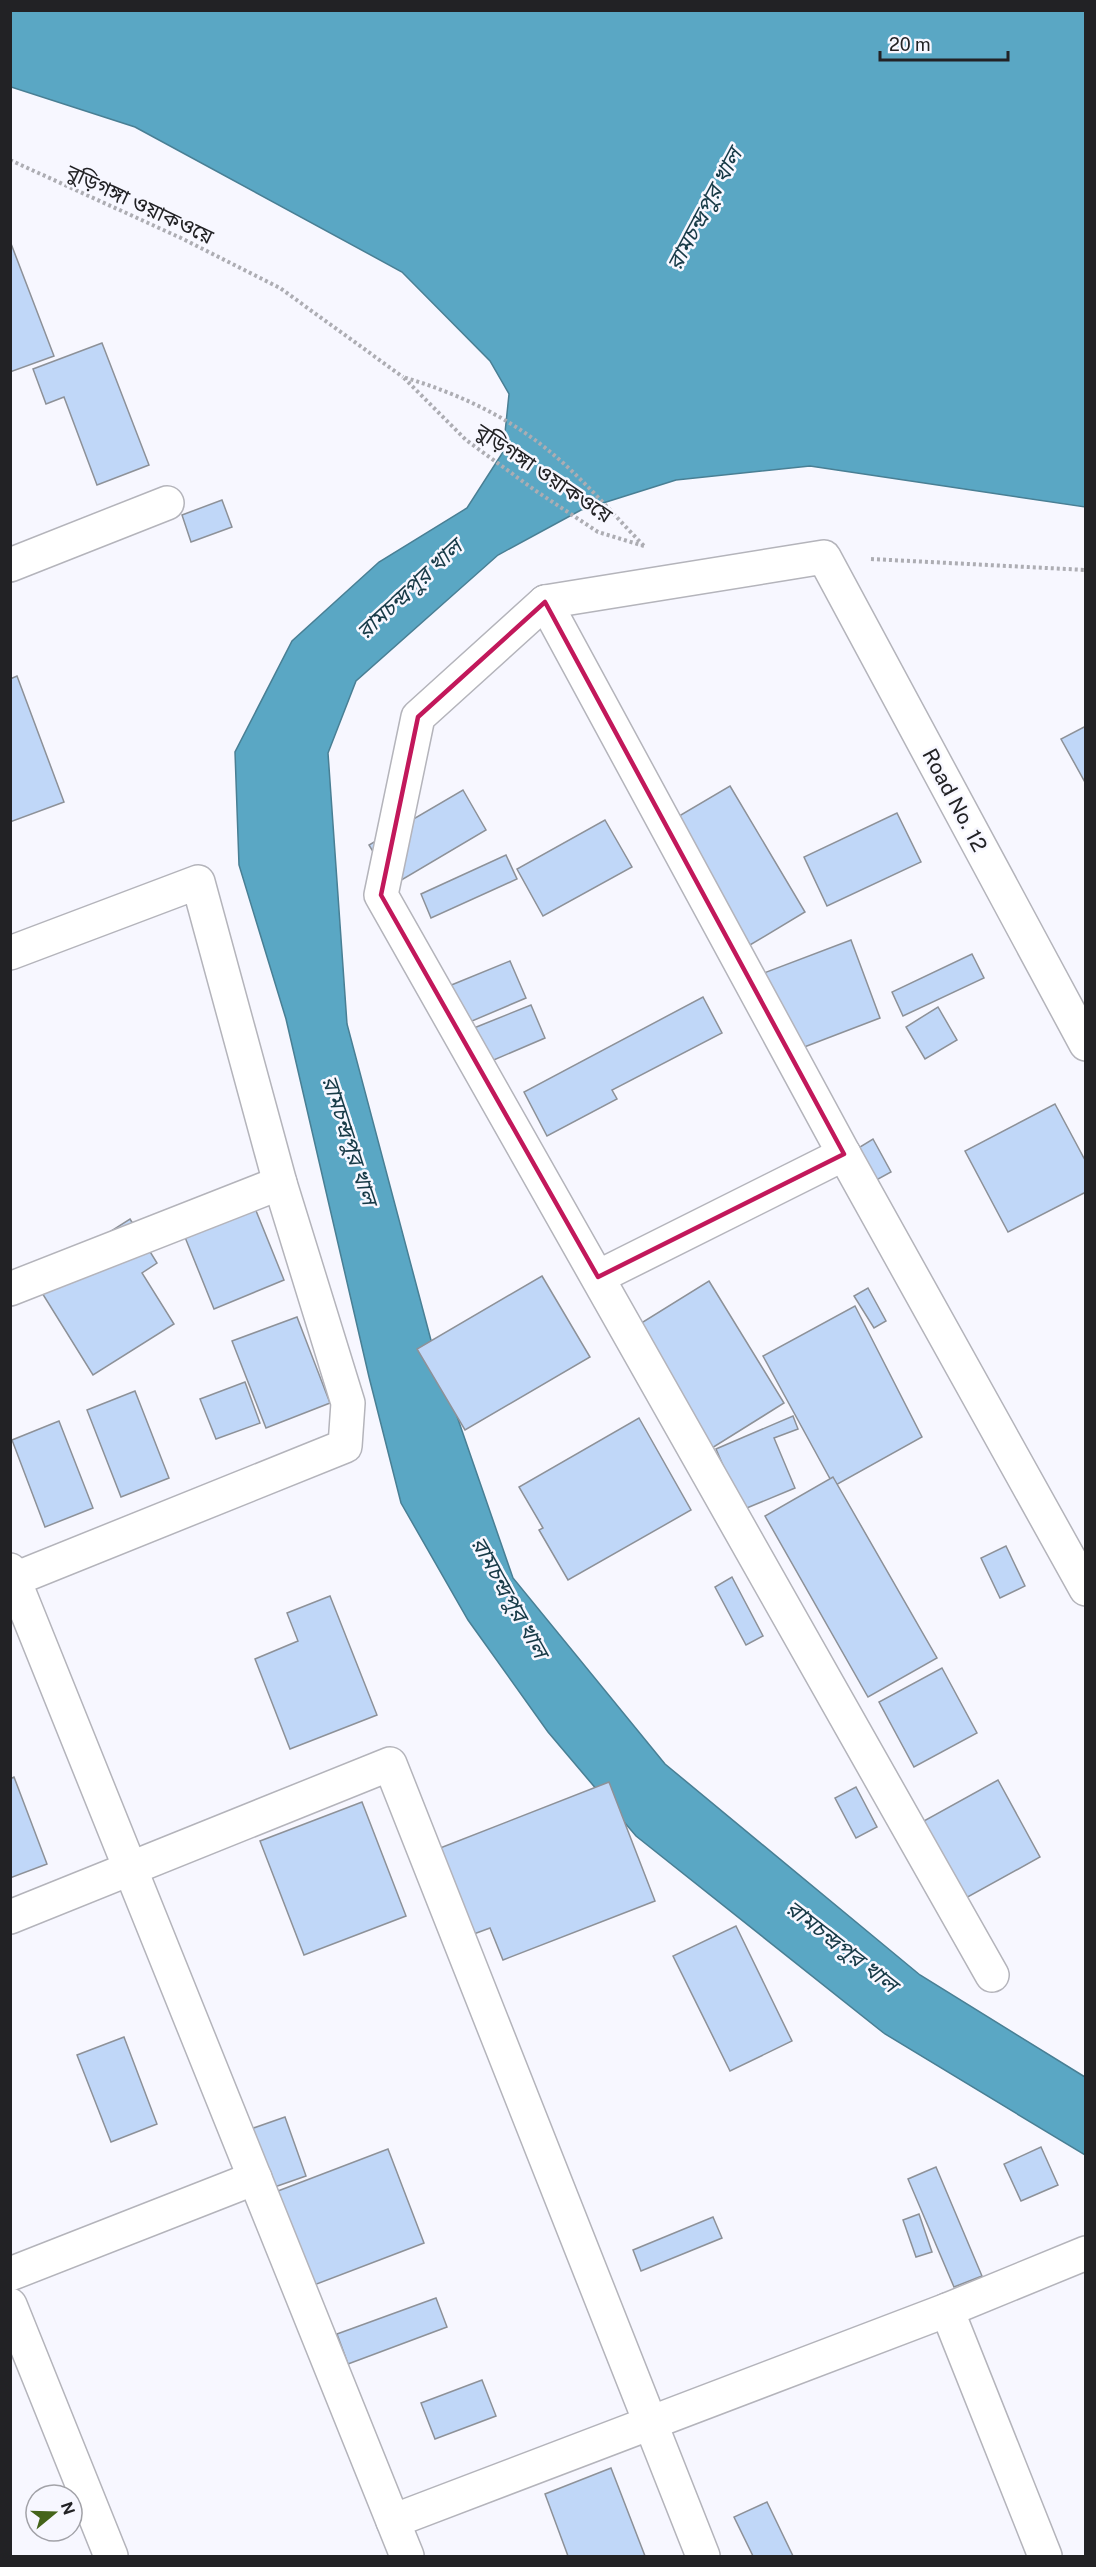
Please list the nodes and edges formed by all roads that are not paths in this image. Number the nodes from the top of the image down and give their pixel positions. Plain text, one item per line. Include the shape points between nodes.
1 (166, 503) dead end
2 (10, 565) edge
3 (545, 602) junction
4 (10, 953) edge
5 (1086, 1044) edge
6 (844, 1154) junction
7 (280, 1183) junction
8 (598, 1277) junction
9 (10, 1290) edge
10 (12, 1577) edge
11 (1086, 1588) edge
12 (130, 1869) junction
13 (10, 1917) edge
14 (992, 1975) dead end
15 (255, 2178) junction
16 (1086, 2253) edge
17 (10, 2274) edge
18 (10, 2305) edge
19 (947, 2310) junction
20 (650, 2423) junction
21 (393, 2521) junction
22 (111, 2556) edge
23 (407, 2556) edge
24 (703, 2556) edge
25 (1045, 2556) edge

1 - 2 street
3 - 5 street, Road No. 12 via 824,557
3 - 6 street
3 - 8 street via 418,717 381,895
4 - 7 street via 198,882
6 - 8 street
6 - 11 street
7 - 9 street
7 - 10 street via 348,1403 345,1446
8 - 14 street
10 - 12 street
12 - 13 street
12 - 15 street
12 - 20 street via 390,1764
15 - 17 street
15 - 21 street
16 - 19 street
18 - 22 street
19 - 20 street
19 - 25 street
20 - 21 street
20 - 24 street
21 - 23 street

